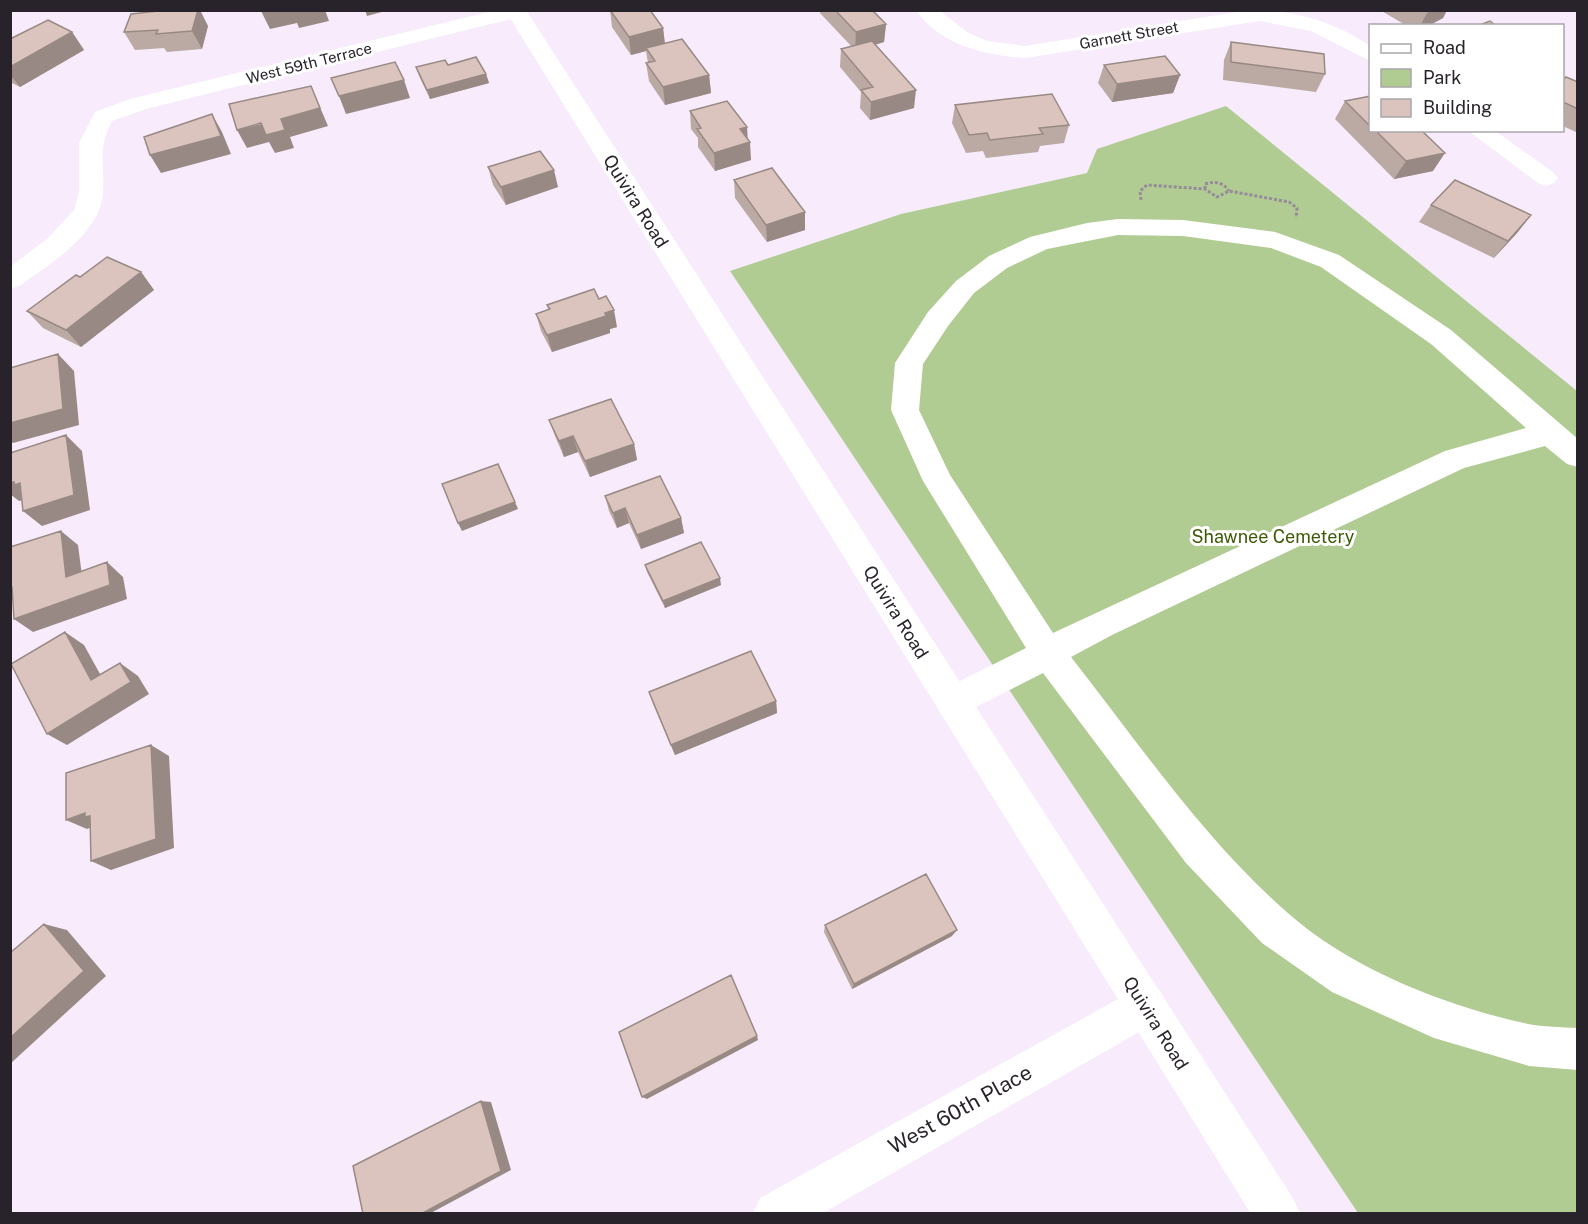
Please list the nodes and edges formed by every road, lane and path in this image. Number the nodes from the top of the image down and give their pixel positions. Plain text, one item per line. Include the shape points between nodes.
1 (926, 10) edge
2 (515, 11) edge
3 (1369, 54) edge
4 (1482, 132) edge
5 (1546, 177) dead end
6 (1205, 189) junction
7 (1229, 191) junction
8 (1146, 227) junction
9 (1295, 246) junction
10 (10, 280) edge
11 (1550, 433) junction
12 (1578, 456) edge
13 (1047, 652) junction
14 (952, 702) junction
15 (1145, 1005) junction
16 (1578, 1049) edge
17 (776, 1214) edge
18 (1277, 1214) edge

1 - 3 street, Garnett Street via 965,41 986,49 1025,52 1260,15 1296,18 1325,27
2 - 10 street, West 59th Terrace via 138,105 104,117 90,147 93,180 89,201 77,224
2 - 14 street, Quivira Road
4 - 5 street
6 - 7 path via 1217,196
6 - 7 path via 1205,184 1213,181 1221,182
6 - 8 path via 1142,186
7 - 9 path via 1294,204
8 - 9 street via 1214,231
8 - 13 street via 1086,231 1039,243 998,262 964,287 909,363 905,410 938,481
9 - 11 street via 1330,261 1441,337
11 - 12 street
11 - 13 street via 1456,459
13 - 14 street via 1007,678
13 - 16 street via 1199,850 1276,929 1346,978 1434,1017 1529,1046
14 - 15 street, Quivira Road
15 - 17 street, West 60th Place
15 - 18 street, Quivira Road

